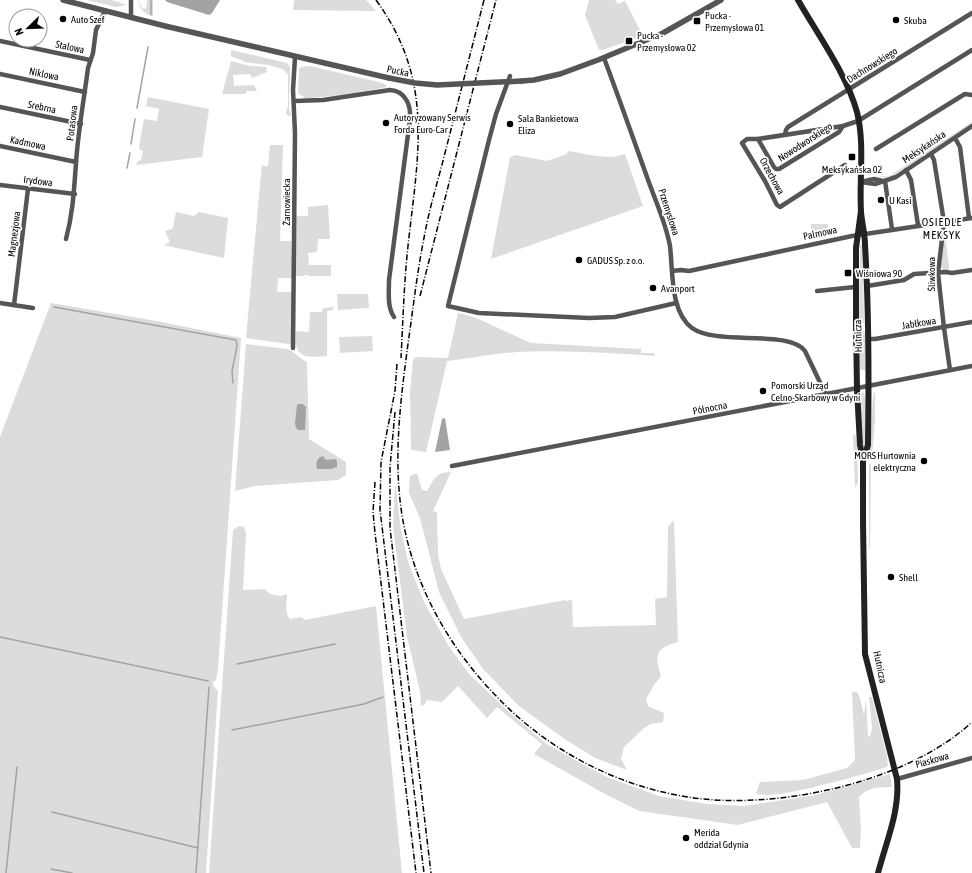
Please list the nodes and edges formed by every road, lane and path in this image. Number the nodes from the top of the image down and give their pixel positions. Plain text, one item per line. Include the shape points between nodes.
1 (63, 0) edge
2 (132, 0) edge
3 (721, 0) edge
4 (798, 0) edge
5 (105, 11) junction
6 (972, 13) edge
7 (131, 17) junction
8 (0, 41) edge
9 (972, 50) edge
10 (295, 57) junction
11 (604, 58) junction
12 (90, 60) junction
13 (0, 74) edge
14 (510, 76) dead end
15 (849, 90) junction
16 (85, 92) junction
17 (972, 95) edge
18 (295, 101) junction
19 (0, 107) edge
20 (858, 121) junction
21 (81, 124) junction
22 (843, 126) junction
23 (972, 126) edge
24 (785, 134) junction
25 (955, 138) junction
26 (758, 139) junction
27 (0, 146) edge
28 (876, 149) dead end
29 (931, 154) junction
30 (76, 162) junction
31 (845, 165) dead end
32 (906, 170) junction
33 (885, 181) junction
34 (861, 182) junction
35 (0, 185) edge
36 (28, 189) junction
37 (74, 194) junction
38 (970, 218) edge
39 (944, 222) junction
40 (918, 225) junction
41 (892, 229) junction
42 (861, 234) junction
43 (66, 239) dead end
44 (972, 270) edge
45 (672, 271) junction
46 (938, 273) junction
47 (867, 286) junction
48 (855, 287) junction
49 (817, 291) dead end
50 (0, 303) edge
51 (676, 303) junction
52 (14, 305) junction
53 (33, 308) dead end
54 (394, 316) dead end
55 (972, 322) edge
56 (856, 326) junction
57 (868, 326) junction
58 (944, 328) junction
59 (868, 339) junction
60 (293, 348) dead end
61 (972, 366) edge
62 (950, 370) junction
63 (868, 387) junction
64 (857, 389) junction
65 (826, 395) junction
66 (863, 460) junction
67 (452, 466) dead end
68 (972, 758) edge
69 (897, 779) junction
70 (878, 873) edge

1 - 5 street, Pucka
2 - 7 street
3 - 11 street, Pucka via 663,33
4 - 15 main road, Hutnicza
5 - 7 street, Pucka
5 - 12 street, Potasowa via 96,30
6 - 15 street, Dachnowskiego
7 - 10 street, Pucka
8 - 12 street, Stalowa
9 - 20 street, Nowodworskiego
10 - 11 street, Pucka, bridge via 415,83 437,85 534,80 560,74
10 - 18 street, Żarnowiecka
11 - 45 street, Przemysłowa via 667,232
12 - 16 street, Potasowa
13 - 16 street, Niklowa
14 - 51 street via 496,114 448,306 479,313 589,318 615,317
15 - 20 main road, Hutnicza
15 - 24 street, Dachnowskiego via 788,127
16 - 21 street, Potasowa
17 - 28 street via 965,94
18 - 54 street, Pucka via 323,100 394,90 408,103 410,110 390,273 390,311
18 - 60 street, Żarnowiecka
19 - 21 street, Srebrna
20 - 22 street, Nowodworskiego
20 - 34 main road, Hutnicza
21 - 30 street, Potasowa
22 - 24 street, Nowodworskiego
22 - 26 street, Nowodworskiego via 839,132 779,169 774,167
23 - 25 street, Meksykańska
24 - 26 street, Nowodworskiego
25 - 29 street, Meksykańska
25 - 38 street via 960,147
26 - 31 street, Orzechowa via 748,139 742,143 780,207
27 - 30 street, Kadmowa
29 - 32 street, Meksykańska
29 - 39 street, Śliwkowa
30 - 37 street, Potasowa
32 - 33 street, Meksykańska
32 - 40 street via 911,180
33 - 34 street, Meksykańska via 875,184
33 - 41 street
34 - 42 main road, Hutnicza
35 - 36 street, Irydowa
36 - 37 street, Irydowa
36 - 52 street, Magnezjowa
37 - 43 street, Potasowa
38 - 39 street, Palmowa
39 - 40 street, Palmowa
39 - 46 street, Śliwkowa
40 - 41 street, Palmowa
41 - 42 street, Palmowa
42 - 45 street, Palmowa via 689,271
42 - 47 main road, Hutnicza
42 - 48 main road, Hutnicza
44 - 46 street
45 - 51 street, Przemysłowa
46 - 47 street via 914,274 904,280
46 - 58 street, Śliwkowa
47 - 57 main road, Hutnicza
48 - 49 street
48 - 56 main road, Hutnicza
50 - 52 street
51 - 65 street, Przemysłowa via 687,323 703,333 784,341 800,346 809,358
52 - 53 street
55 - 58 street, Jabłkowa
56 - 57 main road
56 - 64 main road, Hutnicza
57 - 59 main road, Hutnicza
58 - 59 street, Jabłkowa
58 - 62 street, Śliwkowa
59 - 63 main road, Hutnicza
61 - 62 street, Północna
62 - 63 street, Północna
63 - 64 street, Północna
63 - 66 main road, Hutnicza via 868,445
64 - 65 street, Północna
64 - 66 main road, Hutnicza
65 - 67 street, Północna
66 - 69 main road, Hutnicza via 865,654
68 - 69 street, Piaskowa
69 - 70 main road, Hutnicza via 897,800

